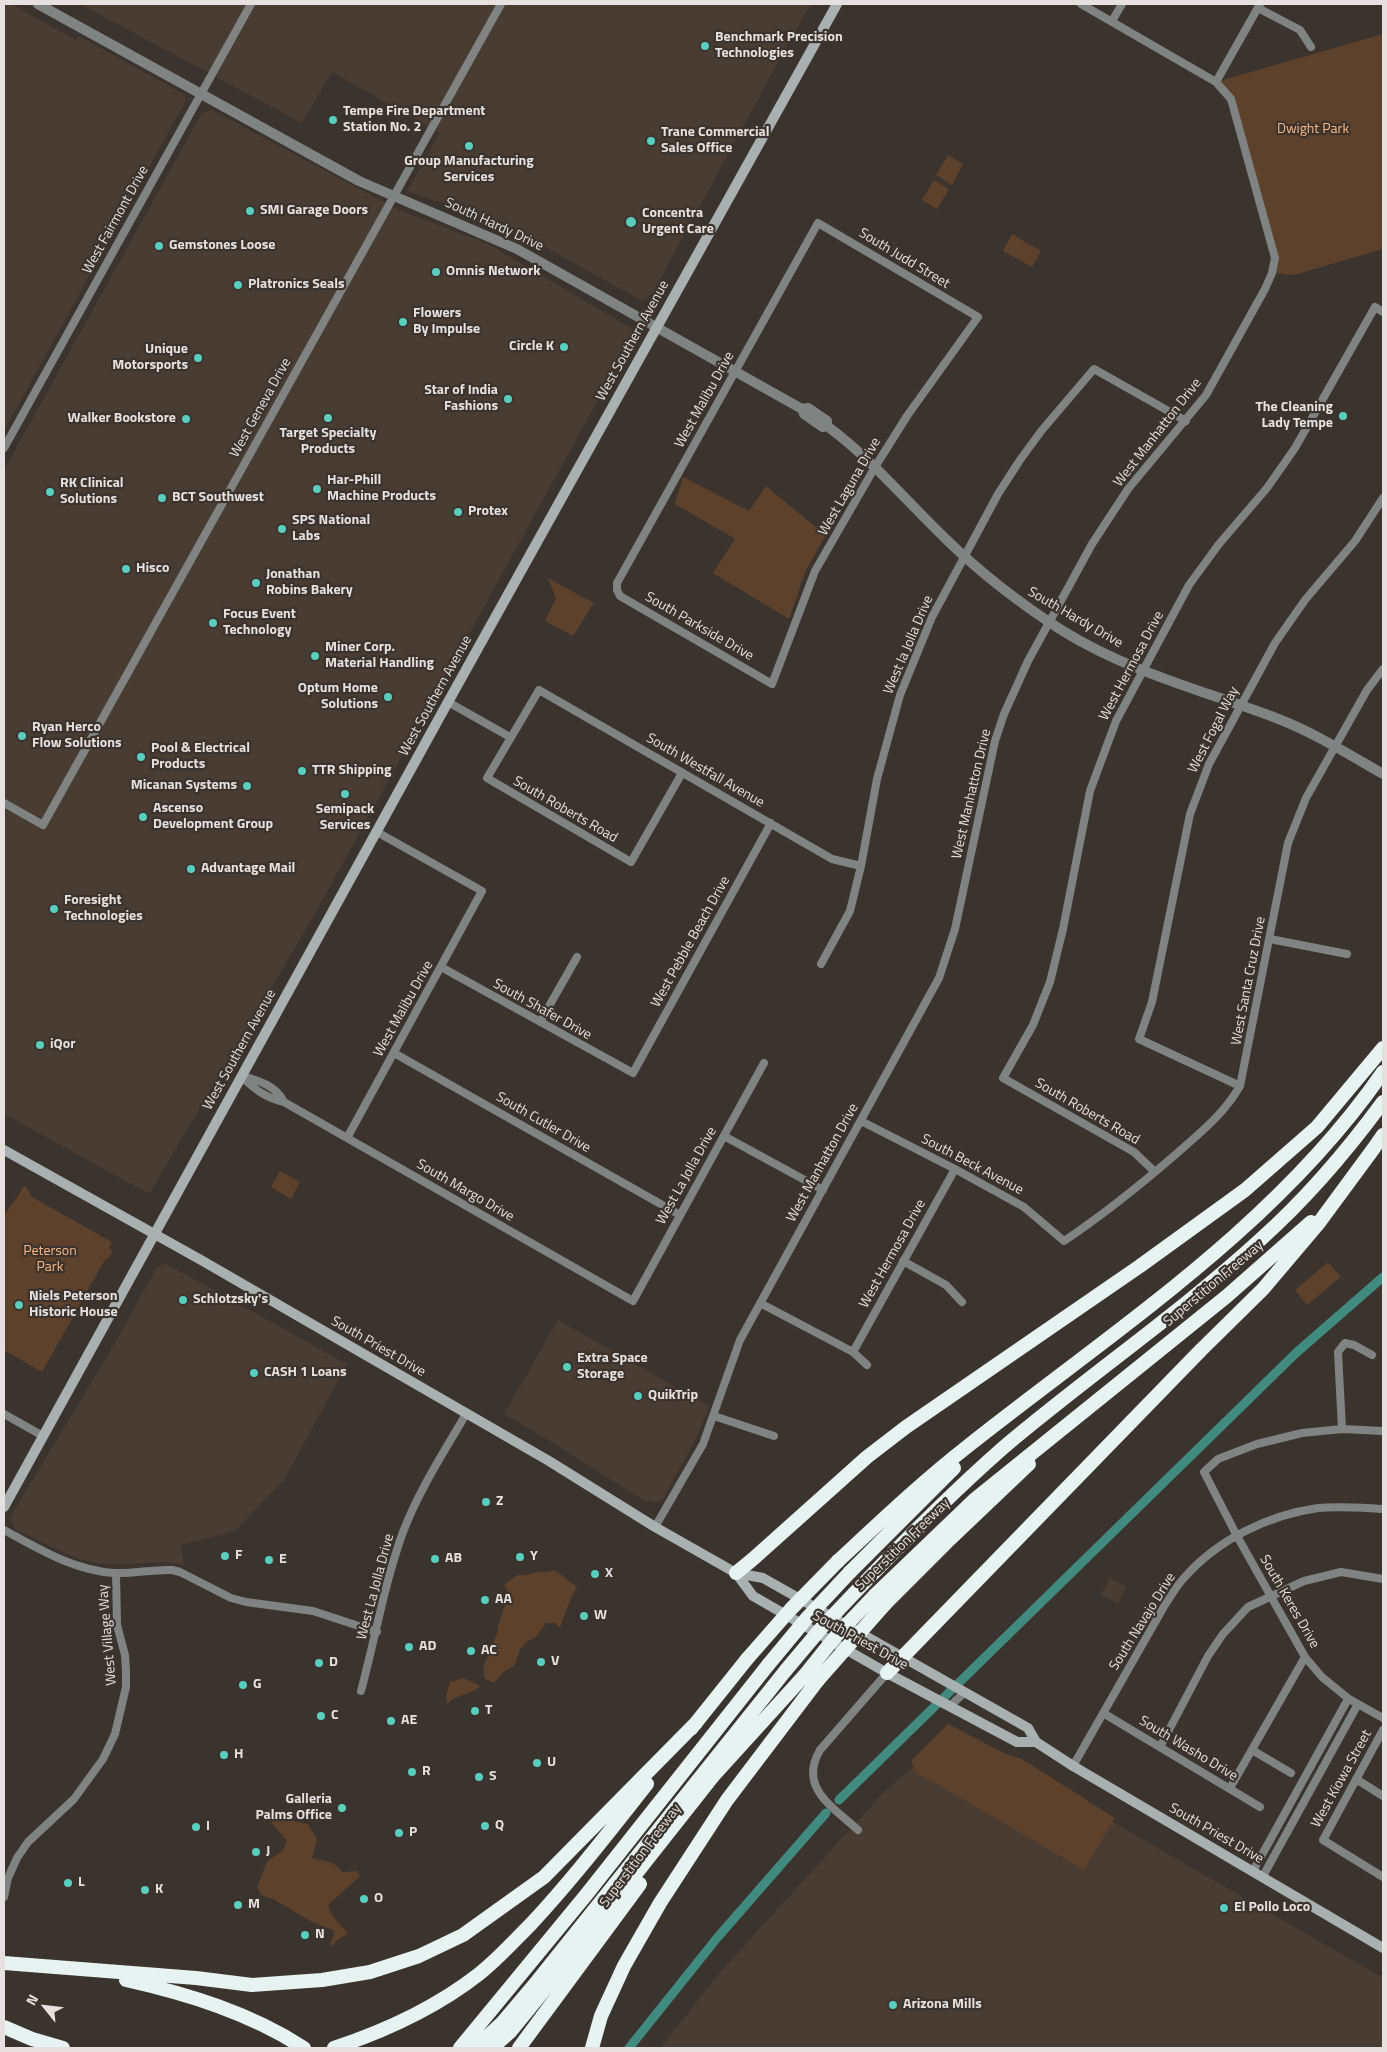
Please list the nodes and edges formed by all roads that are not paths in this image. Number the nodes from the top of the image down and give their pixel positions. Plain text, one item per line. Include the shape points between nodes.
1 (38, 4) edge
2 (251, 4) edge
3 (501, 4) edge
4 (837, 4) edge
5 (1081, 4) edge
6 (1122, 4) edge
7 (1259, 6) edge
8 (1112, 21) junction
9 (1311, 47) dead end
10 (1216, 82) junction
11 (201, 93) junction
12 (393, 197) junction
13 (818, 223) joint
14 (1383, 312) edge
15 (978, 318) joint
16 (657, 326) junction
17 (735, 370) junction
18 (1186, 421) junction
19 (4, 448) edge
20 (875, 467) junction
21 (1383, 498) edge
22 (964, 556) junction
23 (616, 590) joint
24 (1049, 622) junction
25 (1383, 669) edge
26 (1142, 670) junction
27 (772, 684) joint
28 (448, 702) junction
29 (1240, 705) junction
30 (510, 737) junction
31 (1334, 747) junction
32 (682, 773) junction
33 (1383, 774) edge
34 (4, 803) edge
35 (771, 823) junction
36 (377, 832) junction
37 (861, 866) junction
38 (1270, 939) junction
39 (1347, 954) dead end
40 (577, 957) dead end
41 (821, 964) dead end
42 (441, 967) junction
43 (540, 1022) junction
44 (1383, 1048) edge
45 (394, 1053) junction
46 (764, 1063) dead end
47 (1383, 1072) edge
48 (633, 1073) joint
49 (240, 1076) junction
50 (1003, 1078) joint
51 (1240, 1086) junction
52 (1383, 1102) edge
53 (861, 1121) junction
54 (724, 1136) junction
55 (1383, 1136) edge
56 (347, 1138) junction
57 (1374, 1148) junction
58 (4, 1150) edge
59 (956, 1169) junction
60 (1155, 1172) junction
61 (823, 1190) junction
62 (680, 1215) junction
63 (154, 1233) junction
64 (1064, 1242) joint
65 (903, 1261) junction
66 (633, 1301) joint
67 (760, 1302) junction
68 (962, 1302) dead end
69 (853, 1352) junction
70 (1372, 1355) dead end
71 (867, 1365) dead end
72 (1050, 1383) junction
73 (4, 1414) edge
74 (466, 1414) junction
75 (714, 1416) junction
76 (1342, 1430) junction
77 (1383, 1432) edge
78 (43, 1436) junction
79 (774, 1436) dead end
80 (4, 1507) edge
81 (1383, 1509) edge
82 (655, 1527) junction
83 (4, 1530) edge
84 (1237, 1536) junction
85 (736, 1572) junction
86 (116, 1573) junction
87 (1383, 1579) edge
88 (1270, 1596) junction
89 (880, 1600) junction
90 (377, 1632) junction
91 (903, 1657) junction
92 (1306, 1657) junction
93 (887, 1673) junction
94 (804, 1676) junction
95 (361, 1691) dead end
96 (964, 1691) junction
97 (1348, 1699) junction
98 (1358, 1704) junction
99 (948, 1706) junction
100 (1103, 1713) junction
101 (1383, 1718) edge
102 (696, 1723) junction
103 (1383, 1730) edge
104 (1036, 1742) junction
105 (1325, 1742) junction
106 (1160, 1747) junction
107 (1335, 1748) junction
108 (1252, 1750) junction
109 (1073, 1766) junction
110 (1291, 1773) dead end
111 (1356, 1779) junction
112 (1302, 1784) junction
113 (1230, 1788) junction
114 (1312, 1790) junction
115 (1383, 1796) edge
116 (1260, 1808) dead end
117 (1278, 1828) junction
118 (858, 1830) dead end
119 (1288, 1833) junction
120 (1254, 1871) junction
121 (1263, 1876) junction
122 (1383, 1876) edge
123 (4, 1897) edge
124 (1383, 1948) edge
125 (4, 1963) edge
126 (76, 1969) junction
127 (4, 2027) edge
128 (506, 2027) junction
129 (520, 2047) edge
130 (63, 2048) edge
131 (304, 2048) edge
132 (334, 2048) edge
133 (460, 2048) edge
134 (475, 2048) edge
135 (492, 2048) edge
136 (592, 2048) edge

1 - 11 street, South Hardy Drive
2 - 11 street, West Fairmont Drive
3 - 12 street, West Geneva Drive
4 - 16 main road, West Southern Avenue
5 - 8 street, West Manhatton Drive
6 - 8 street
7 - 9 street via 1300,30
7 - 10 street
8 - 10 street, West Manhatton Drive
10 - 18 street, West Manhatton Drive via 1232,99 1274,258 1266,289 1206,395
11 - 12 street, South Hardy Drive
11 - 19 street, West Fairmont Drive
12 - 16 street, South Hardy Drive via 517,249
12 - 34 street, West Geneva Drive via 43,825
13 - 15 street, South Judd Street
13 - 17 street, West Malibu Drive
14 - 26 street, West Hermosa Drive via 1375,307 1295,448 1189,585
15 - 20 street, West Laguna Drive via 933,378
16 - 17 street, South Hardy Drive
16 - 28 main road, West Southern Avenue
17 - 20 street, South Hardy Drive via 802,409 822,427 827,426
17 - 23 street, West Malibu Drive
18 - 22 street, West la Jolla Drive via 1094,369 1020,460
18 - 24 street, West Manhatton Drive via 1128,489 1092,544
20 - 22 street, South Hardy Drive
20 - 27 street, West Laguna Drive via 815,571
21 - 29 street, West Fogal Way via 1355,541 1305,600 1275,643
22 - 24 street, South Hardy Drive via 1004,591
22 - 37 street, West la Jolla Drive via 932,617 900,695 878,779
23 - 27 street, South Parkside Drive via 620,596
24 - 26 street, South Hardy Drive via 1093,648
24 - 53 street, West Manhatton Drive via 1028,661 995,741 947,957 931,995
25 - 31 street, West Santa Cruz Drive
26 - 29 street, South Hardy Drive
26 - 50 street, West Hermosa Drive via 1116,721 1090,791 1050,982 1033,1025
28 - 30 street
28 - 36 main road, West Southern Avenue
29 - 31 street, South Hardy Drive via 1287,723
29 - 51 street, West Fogal Way via 1209,764 1190,814 1152,1002 1139,1038
30 - 32 street, South Westfall Avenue via 539,690
30 - 32 street, South Roberts Road via 487,778 631,862
31 - 33 street, South Hardy Drive
31 - 38 street, West Santa Cruz Drive via 1306,798 1288,843
32 - 35 street, South Westfall Avenue
35 - 37 street, South Westfall Avenue via 832,859
35 - 48 street, West Pebble Beach Drive
36 - 42 street, West Malibu Drive via 482,891
36 - 49 main road, West Southern Avenue
37 - 41 street, West la Jolla Drive via 850,911
38 - 39 street
38 - 51 street, West Santa Cruz Drive
40 - 43 street
42 - 43 street, South Shafer Drive
42 - 45 street, West Malibu Drive
43 - 48 street, South Shafer Drive
44 - 85 highway via 1317,1127 1245,1190 906,1427
45 - 56 street, West Malibu Drive
45 - 62 street, South Cutler Drive
46 - 54 street, West La Jolla Drive
47 - 72 highway, Superstition Freeway via 1330,1139 1248,1223 1178,1283
49 - 56 street, South Margo Drive via 272,1100 284,1102
49 - 63 main road, West Southern Avenue
50 - 60 street, South Roberts Road via 1134,1152
51 - 60 street, West Santa Cruz Drive via 1230,1104
52 - 128 highway, bridge via 1342,1155 1260,1241 1005,1447 924,1522 823,1626
53 - 59 street, South Beck Avenue
53 - 61 street, West Manhatton Drive
54 - 61 street
54 - 62 street, West La Jolla Drive
55 - 57 highway, Superstition Freeway
56 - 66 street, South Margo Drive
57 - 89 highway, Superstition Freeway via 1323,1208 1268,1261 974,1500
57 - 91 highway via 1318,1224 1262,1289
58 - 63 main road, South Priest Drive
59 - 64 street, South Beck Avenue via 1024,1207
59 - 65 street, West Hermosa Drive
60 - 64 street, West Santa Cruz Drive via 1102,1216
61 - 67 street, West Manhatton Drive
62 - 66 street, West La Jolla Drive
63 - 74 main road, South Priest Drive
63 - 78 main road, West Southern Avenue
65 - 68 street via 946,1285
65 - 69 street, West Hermosa Drive
67 - 69 street
67 - 75 street, West Manhatton Drive via 733,1357
69 - 71 street
70 - 76 street via 1345,1343 1338,1352
72 - 102 highway, Superstition Freeway, bridge via 898,1505 838,1561 747,1659
72 - 133 highway, bridge via 954,1468 807,1618
73 - 78 street
74 - 82 main road, South Priest Drive
74 - 90 street, West La Jolla Drive via 418,1498 404,1530
75 - 79 street
75 - 82 street, West Manhatton Drive via 703,1444
76 - 77 street
76 - 84 street, South Keres Drive via 1302,1433 1257,1444 1218,1459 1204,1472
78 - 80 main road, West Southern Avenue
81 - 84 street, South Navajo Drive via 1352,1507 1291,1513
82 - 85 main road, South Priest Drive
83 - 86 street via 63,1561
84 - 88 street, South Keres Drive
84 - 100 street, South Navajo Drive via 1184,1578 1166,1603
85 - 91 main road, South Priest Drive via 764,1578
85 - 93 main road, South Priest Drive via 753,1596
86 - 90 street via 172,1570 231,1598 313,1611
86 - 123 street, West Village Way via 117,1625 125,1655 126,1688 115,1734 103,1759 74,1800 28,1842 17,1858
87 - 88 street via 1341,1572 1304,1581
88 - 92 street, South Keres Drive
88 - 106 street via 1248,1608 1223,1634
89 - 94 highway, Superstition Freeway, bridge via 836,1636
89 - 136 highway, bridge via 727,1800 660,1903 624,1966 601,2016
90 - 95 street, West La Jolla Drive
91 - 93 highway
91 - 96 main road, South Priest Drive
92 - 97 street, South Keres Drive via 1322,1677
92 - 108 street
93 - 99 main road, South Priest Drive
93 - 118 street via 817,1756 813,1772 818,1792
94 - 128 highway via 714,1775 651,1856
94 - 129 highway, Superstition Freeway via 688,1821
96 - 99 street
96 - 104 main road, South Priest Drive via 1028,1728
97 - 98 street, South Keres Drive
97 - 105 street
98 - 101 street, South Keres Drive
98 - 107 street
99 - 104 main road, South Priest Drive via 1017,1742
100 - 106 street, South Washo Drive
100 - 109 street, South Navajo Drive
102 - 126 highway via 544,1877 463,1935 419,1956 370,1972 322,1980 252,1985
102 - 132 highway via 552,1901 479,1974 405,2019 366,2038
103 - 111 street, West Kiowa Street
104 - 109 main road, South Priest Drive
105 - 107 street
105 - 112 street
106 - 113 street, South Washo Drive
107 - 114 street
108 - 110 street
108 - 113 street
109 - 120 main road, South Priest Drive
111 - 115 street
111 - 122 street, West Kiowa Street via 1323,1840
112 - 114 street
112 - 117 street
113 - 116 street, South Washo Drive
114 - 119 street
117 - 119 street
117 - 120 street
119 - 121 street
120 - 121 main road, South Priest Drive
121 - 124 main road, South Priest Drive
125 - 126 highway
126 - 131 highway via 164,1988 229,2010
127 - 130 highway
128 - 134 highway
128 - 135 highway

